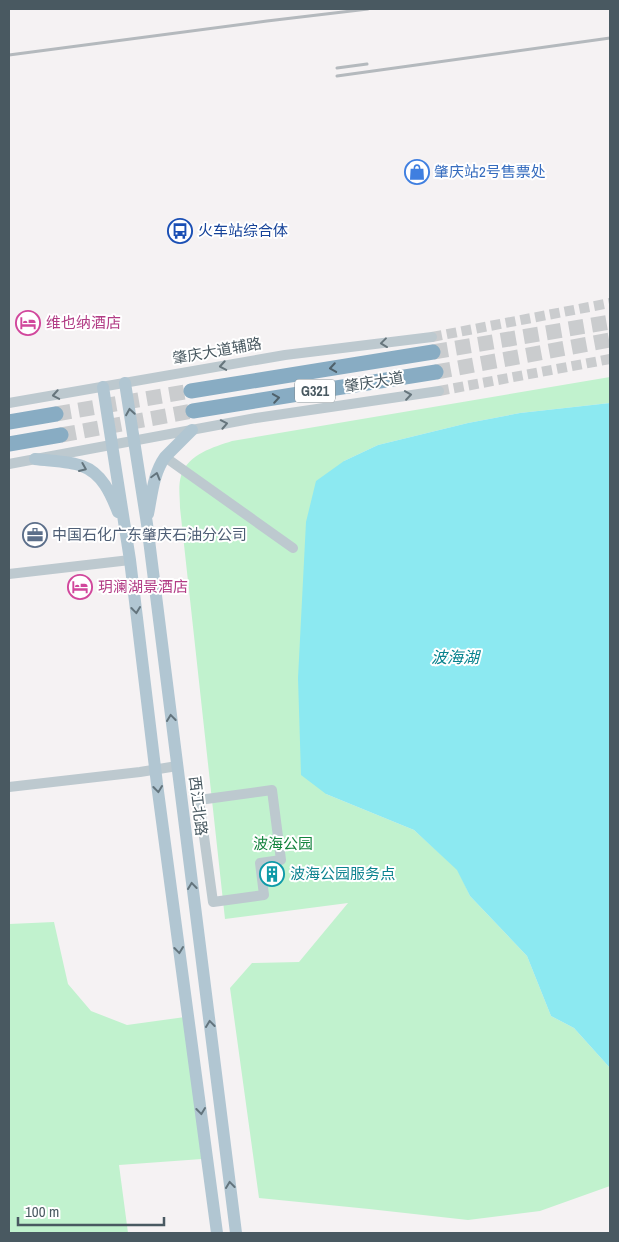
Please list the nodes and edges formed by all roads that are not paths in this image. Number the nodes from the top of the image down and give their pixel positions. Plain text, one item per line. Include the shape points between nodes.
1 (433, 345) joint
2 (436, 372) tunnel mouth
3 (125, 383) junction
4 (103, 387) junction
5 (191, 391) tunnel mouth
6 (439, 391) tunnel mouth
7 (9, 403) edge
8 (193, 411) tunnel mouth
9 (56, 414) tunnel mouth
10 (9, 422) edge
11 (192, 430) junction
12 (61, 436) tunnel mouth
13 (134, 441) junction
14 (9, 444) edge
15 (112, 445) junction
16 (165, 457) junction
17 (35, 459) junction
18 (9, 464) edge
19 (147, 524) junction
20 (126, 527) junction
21 (293, 548) dead end
22 (130, 560) junction
23 (9, 574) edge
24 (177, 766) junction
25 (156, 770) junction
26 (9, 787) edge
27 (272, 790) joint
28 (217, 1233) edge
29 (236, 1233) edge

1 -> 3 street, 肇庆大道辅路 via 286,355
1 -> 5 highway, 肇庆大道 / G321
8 -> 2 highway, 肇庆大道 / G321
3 - 4 street, 肇庆大道辅路
13 -> 3 main road, 西江北路
4 -> 7 street, 肇庆大道辅路
4 - 15 main road
11 -> 6 street
9 - 10 highway
11 - 13 street
11 - 16 main road
12 - 14 highway
13 - 15 street
13 - 19 main road, 西江北路
15 - 17 street
15 - 20 main road
19 -> 16 main road via 156,475
16 - 21 street
17 - 18 street
17 -> 20 main road via 83,466 94,473 104,483
19 - 20 main road
24 -> 19 main road, 西江北路
20 - 22 main road
22 - 23 street
22 -> 25 main road
24 - 25 street
29 -> 24 main road, 西江北路
25 - 26 street
25 -> 28 main road
27 - 27 street via 281,860 260,863 264,896 213,902 199,800

